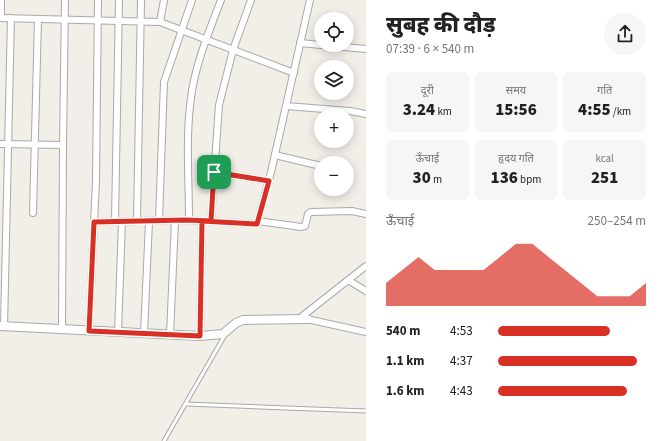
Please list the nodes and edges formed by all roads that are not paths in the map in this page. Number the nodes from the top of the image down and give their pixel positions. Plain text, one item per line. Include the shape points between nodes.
1 (1, 0) edge
2 (65, 0) edge
3 (98, 0) edge
4 (119, 0) edge
5 (141, 0) edge
6 (164, 0) edge
7 (192, 0) edge
8 (221, 0) edge
9 (251, 0) edge
10 (310, 0) edge
11 (1, 18) edge
12 (11, 18) junction
13 (38, 19) junction
14 (64, 20) junction
15 (97, 21) junction
16 (119, 21) junction
17 (140, 22) junction
18 (160, 22) junction
19 (181, 30) junction
20 (206, 39) junction
21 (300, 43) junction
22 (314, 44) edge
23 (354, 48) edge
24 (366, 49) edge
25 (233, 50) junction
26 (294, 73) junction
27 (286, 106) junction
28 (366, 114) edge
29 (0, 144) edge
30 (8, 144) junction
31 (34, 144) junction
32 (63, 145) junction
33 (275, 155) junction
34 (314, 164) edge
35 (214, 172) junction
36 (269, 181) junction
37 (34, 213) dead end
38 (366, 214) edge
39 (159, 220) junction
40 (176, 220) junction
41 (189, 220) junction
42 (119, 221) junction
43 (137, 221) junction
44 (149, 221) junction
45 (202, 221) junction
46 (211, 221) junction
47 (258, 221) junction
48 (94, 222) junction
49 (366, 266) edge
50 (348, 280) junction
51 (366, 291) edge
52 (303, 318) junction
53 (2, 326) edge
54 (62, 330) junction
55 (89, 331) junction
56 (118, 332) junction
57 (226, 332) junction
58 (366, 332) edge
59 (144, 334) junction
60 (170, 335) junction
61 (200, 336) junction
62 (186, 404) junction
63 (366, 411) edge
64 (164, 441) edge

1 - 11 street
2 - 14 street
3 - 15 street
4 - 16 street
5 - 17 street
6 - 18 street
7 - 19 street
8 - 20 street
9 - 25 street
10 - 21 street
11 - 12 street
12 - 13 street
12 - 30 street
13 - 14 street
13 - 31 street
14 - 15 street
14 - 32 street
15 - 16 street
15 - 48 street
16 - 17 street
16 - 42 street
17 - 18 street
17 - 43 street
18 - 19 street
19 - 20 street
19 - 39 street via 164,82
20 - 25 street
20 - 41 street via 192,90 188,117
21 - 22 street
21 - 26 street
23 - 24 street
25 - 26 street
25 - 35 street via 219,105
26 - 27 street
27 - 28 street
27 - 33 street
29 - 30 street
30 - 31 street
30 - 53 street
31 - 32 street
31 - 37 street
32 - 54 street
33 - 34 street
33 - 36 street
35 - 36 street
35 - 46 street
36 - 47 street
38 - 47 street via 354,211 311,212 305,226 301,227
39 - 40 street
39 - 44 street
40 - 41 street
40 - 60 street
41 - 45 street
42 - 43 street
42 - 48 street
42 - 56 street
43 - 44 street
44 - 59 street
45 - 46 street
45 - 61 street
46 - 47 street via 256,224
48 - 55 street
49 - 50 street
50 - 51 street
50 - 52 street
52 - 57 street via 243,320
52 - 58 street
53 - 54 street
54 - 55 street
55 - 56 street
56 - 59 street
57 - 61 street
57 - 62 lane
59 - 60 street
60 - 61 street
62 - 63 lane
62 - 64 lane

